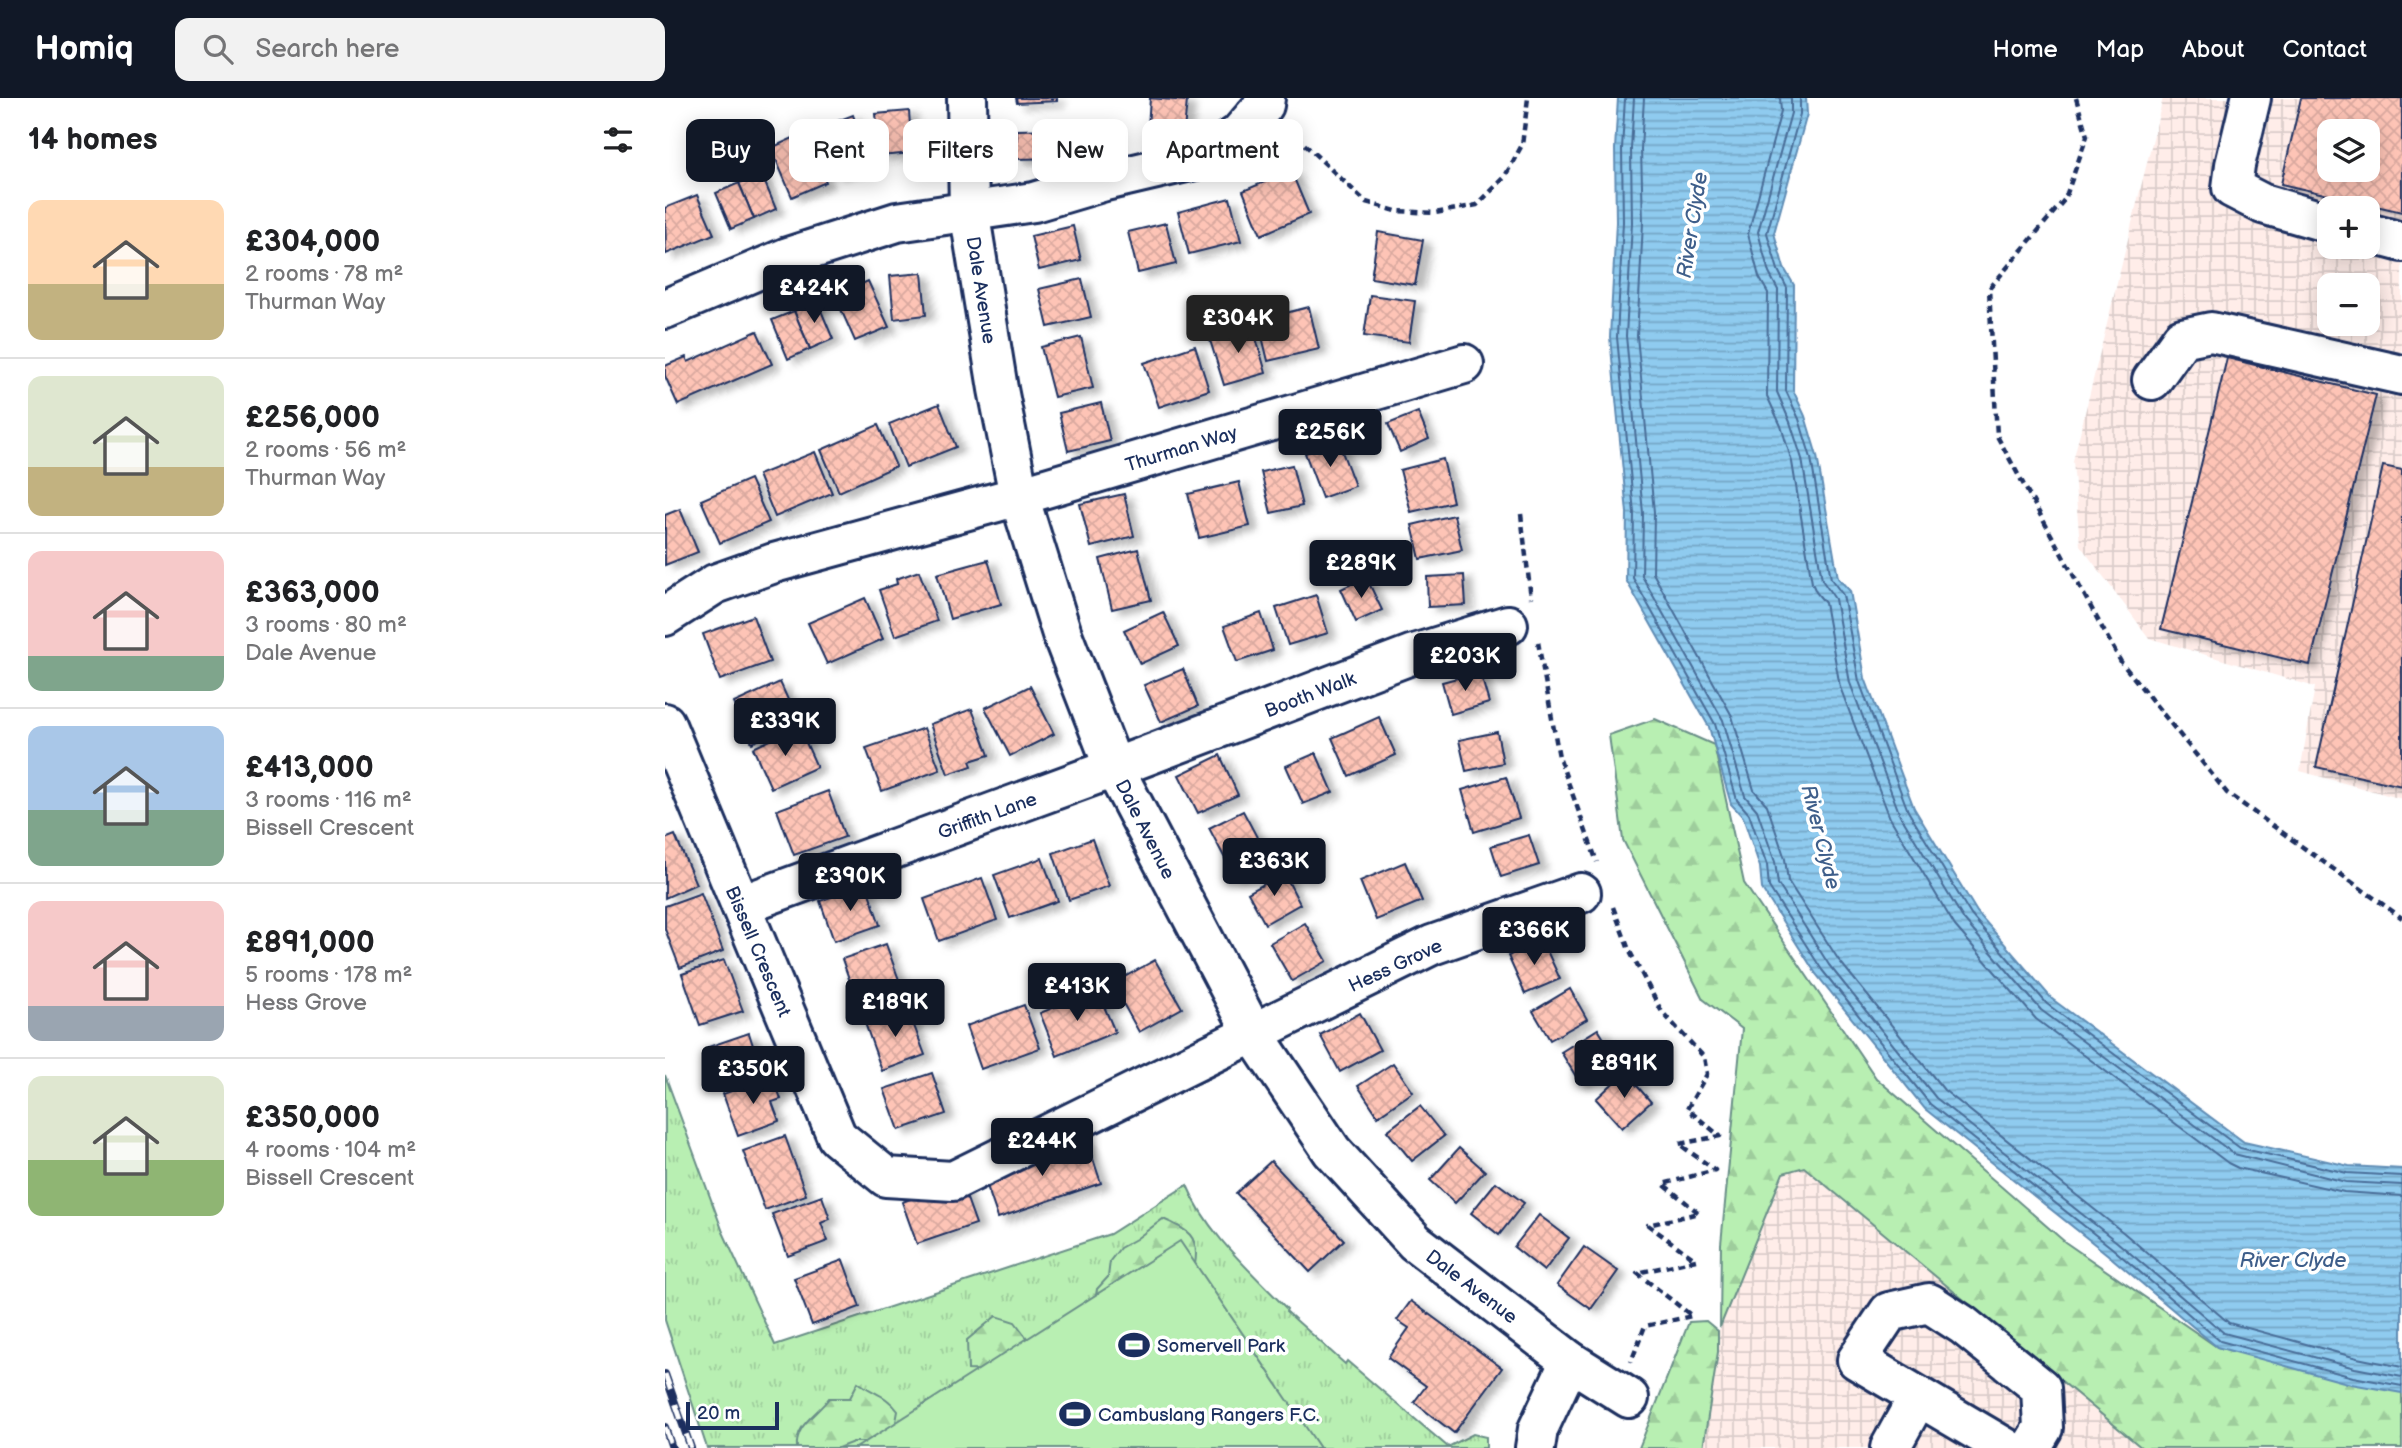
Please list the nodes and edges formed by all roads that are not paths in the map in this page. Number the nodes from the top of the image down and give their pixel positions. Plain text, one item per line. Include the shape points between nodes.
1 (967, 98) edge
2 (2251, 98) edge
3 (1264, 102) edge
4 (969, 210) junction
5 (2317, 220) edge
6 (2380, 236) edge
7 (2402, 242) edge
8 (665, 309) edge
9 (1464, 364) dead end
10 (2402, 375) edge
11 (2152, 380) dead end
12 (1019, 496) junction
13 (665, 616) edge
14 (1525, 620) road end
15 (665, 723) edge
16 (1114, 768) junction
17 (1597, 886) road end
18 (741, 905) junction
19 (1253, 1033) junction
20 (1570, 1361) junction
21 (1624, 1395) road end
22 (1919, 1396) junction
23 (1535, 1448) edge
24 (1890, 1448) edge
25 (2006, 1448) edge
26 (2031, 1448) edge

1 - 4 street, Dale Avenue
2 - 5 street via 2232,188 2263,204
3 - 4 street via 1239,134 1203,158 1034,202
4 - 8 street via 897,222 788,257
4 - 12 street, Dale Avenue
6 - 7 street
9 - 12 street, Thurman Way
10 - 11 street via 2211,332 2182,338
12 - 13 street via 774,563 715,584
12 - 16 street, Dale Avenue via 1062,634
14 - 16 street, Booth Walk via 1411,655
15 - 18 street, Bissell Crescent
16 - 18 street, Griffith Lane
16 - 19 street, Dale Avenue
17 - 19 street, Hess Grove via 1432,945
18 - 19 street, Bissell Crescent via 837,1137 886,1177 954,1181
19 - 20 street, Dale Avenue via 1332,1151 1415,1242
20 - 21 street, Dale Avenue
20 - 23 street via 1538,1429
22 - 24 street
22 - 25 street
22 - 26 street via 1857,1360 1889,1312 1929,1303 2042,1388 2043,1428

